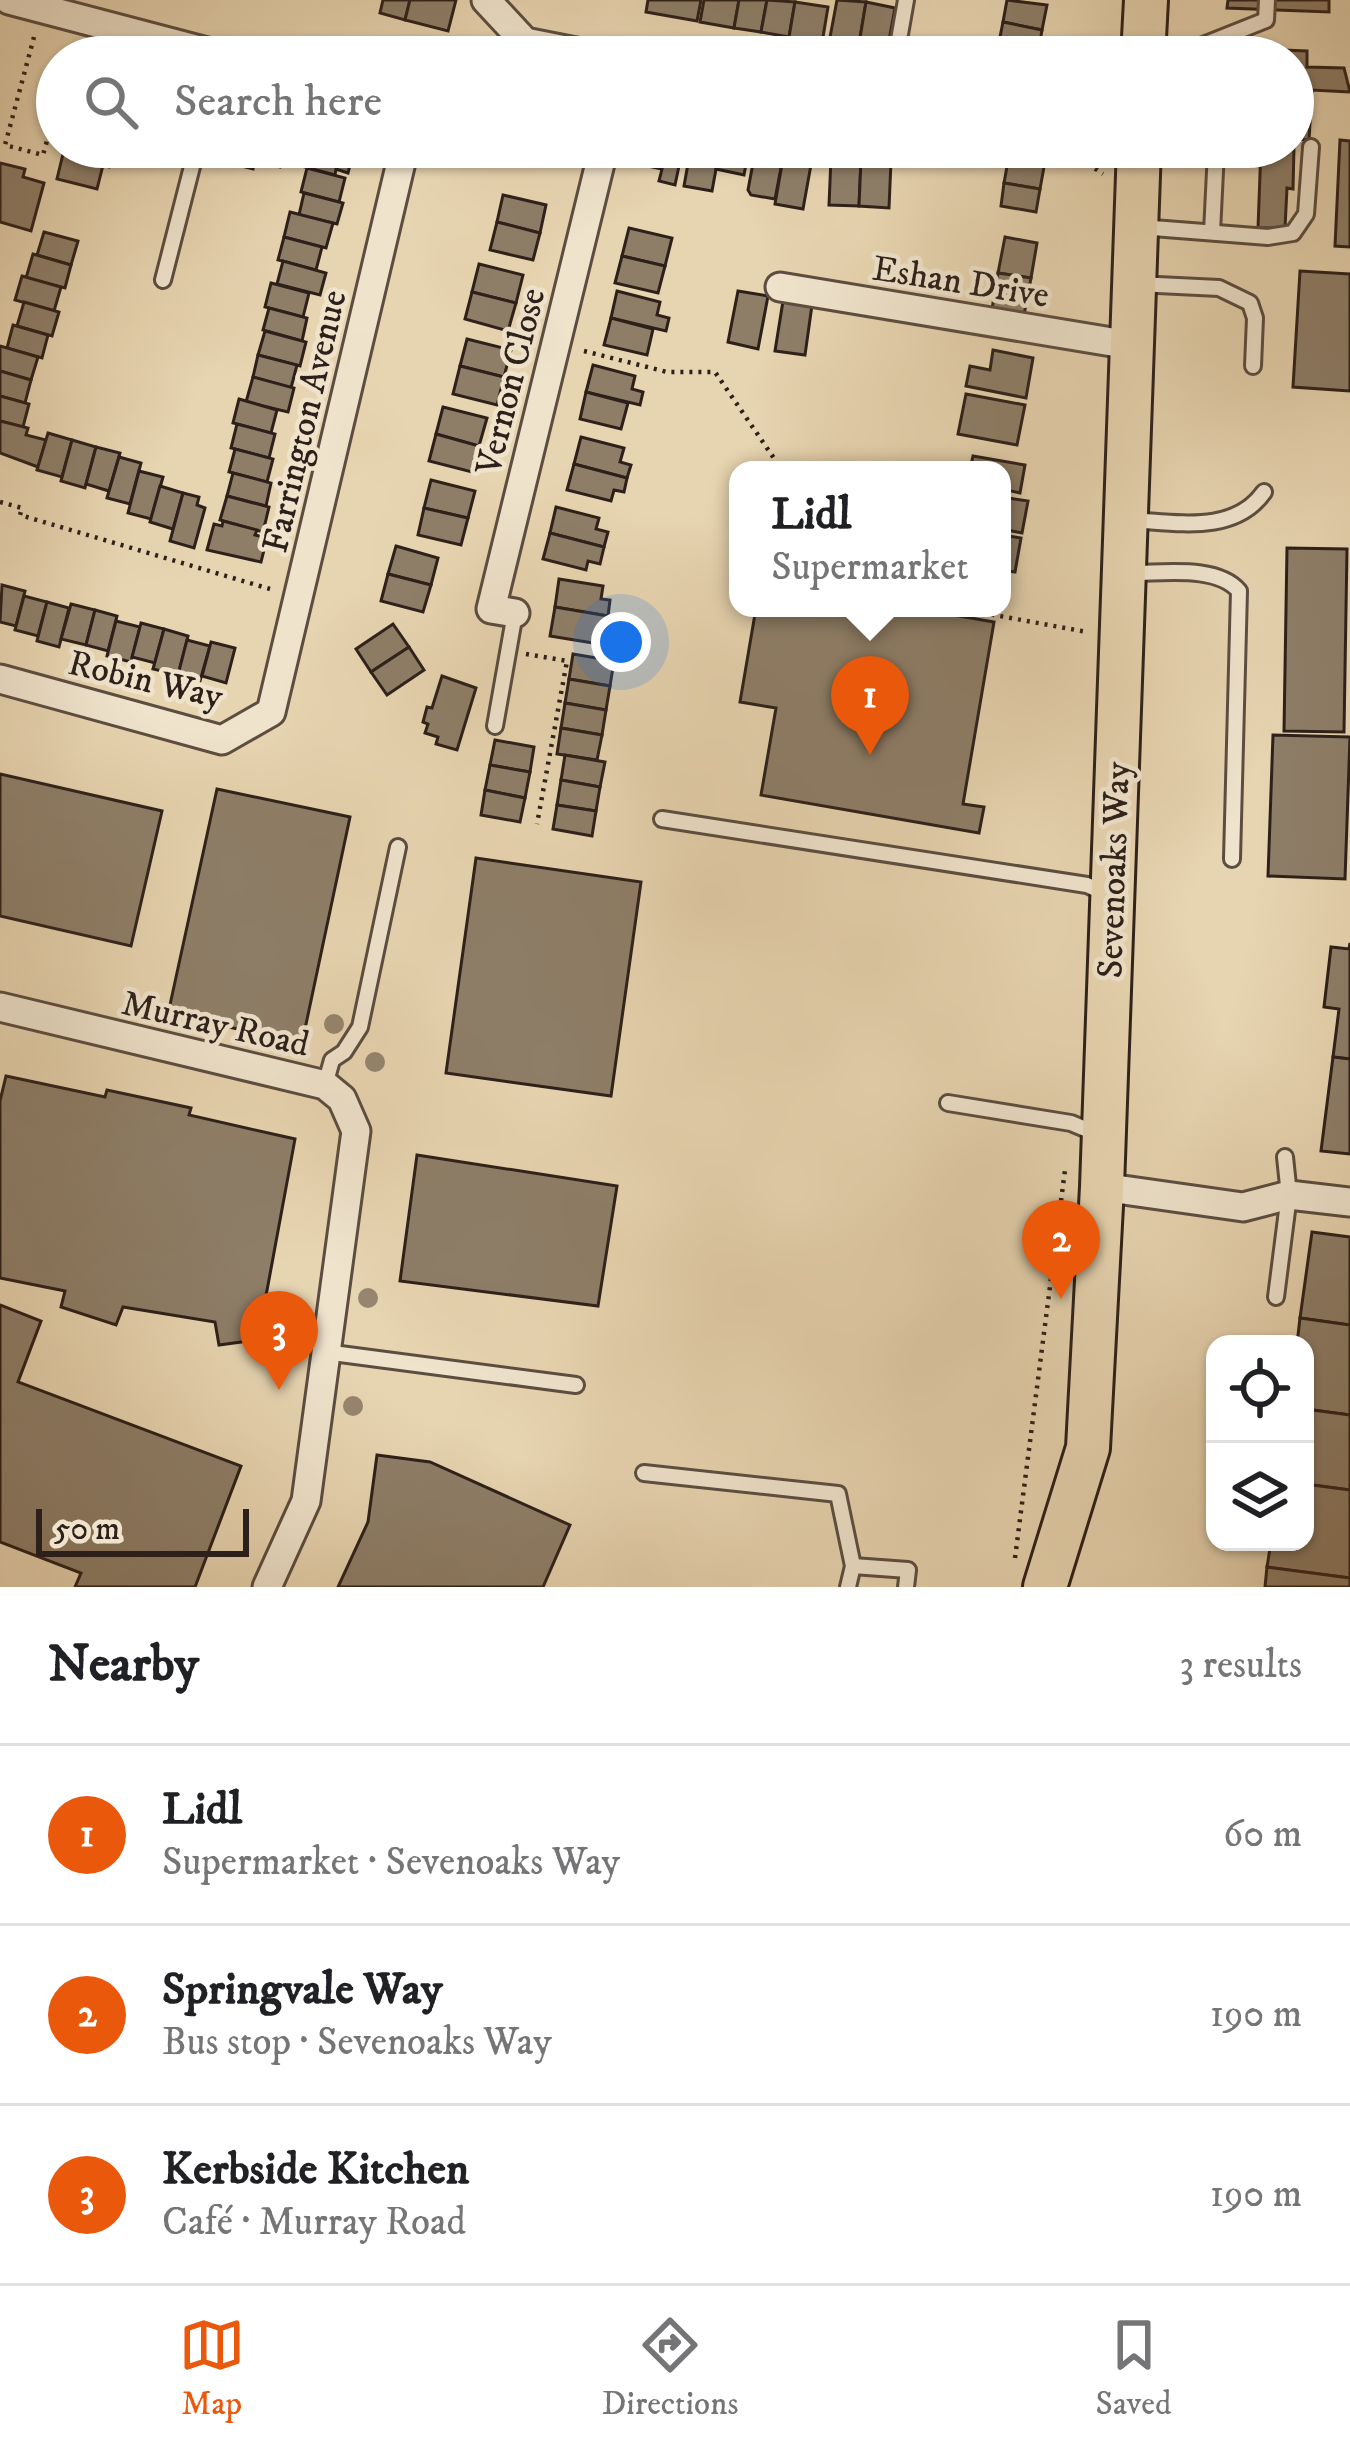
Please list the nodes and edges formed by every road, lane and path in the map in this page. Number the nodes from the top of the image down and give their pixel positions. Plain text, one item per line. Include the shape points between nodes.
1 (9, 0) edge
2 (486, 0) edge
3 (906, 0) edge
4 (1146, 0) edge
5 (1267, 0) edge
6 (42, 9) junction
7 (145, 36) edge
8 (519, 36) edge
9 (900, 36) edge
10 (1144, 36) edge
11 (1226, 36) edge
12 (36, 153) edge
13 (192, 168) edge
14 (400, 168) edge
15 (599, 168) edge
16 (1094, 168) edge
17 (1138, 168) edge
18 (1215, 168) edge
19 (1309, 168) edge
20 (1116, 183) dead end
21 (1135, 226) junction
22 (1212, 232) junction
23 (163, 280) dead end
24 (1132, 284) junction
25 (780, 287) dead end
26 (556, 343) junction
27 (1130, 345) junction
28 (1252, 366) dead end
29 (776, 461) edge
30 (1264, 492) dead end
31 (0, 502) edge
32 (1124, 520) junction
33 (1122, 573) junction
34 (298, 598) junction
35 (515, 613) joint
36 (1005, 617) edge
37 (1097, 634) dead end
38 (508, 651) junction
39 (0, 679) edge
40 (271, 712) joint
41 (495, 727) dead end
42 (662, 819) dead end
43 (538, 824) dead end
44 (398, 847) dead end
45 (1232, 859) dead end
46 (1111, 896) junction
47 (0, 1007) edge
48 (325, 1084) junction
49 (948, 1103) dead end
50 (1103, 1137) junction
51 (1285, 1157) dead end
52 (1102, 1187) junction
53 (1289, 1196) junction
54 (1350, 1202) edge
55 (1276, 1297) dead end
56 (326, 1352) junction
57 (576, 1385) dead end
58 (644, 1473) dead end
59 (853, 1566) junction
60 (267, 1587) edge
61 (848, 1587) edge
62 (906, 1587) edge
63 (1045, 1587) edge

1 - 6 street
2 - 8 street
3 - 9 lane
4 - 10 main road
5 - 11 lane via 1266,20
6 - 7 street
6 - 12 path via 5,145
13 - 23 lane
14 - 34 street, Farrington Avenue
15 - 26 street, Vernon Close
16 - 20 path
17 - 21 main road, Sevenoaks Way
18 - 22 lane
19 - 22 lane via 1306,214 1293,233
21 - 22 lane
21 - 24 main road, Sevenoaks Way
24 - 27 main road, Sevenoaks Way
24 - 28 lane via 1219,288 1250,303
25 - 27 street, Eshan Drive
26 - 29 path via 667,372 715,371
26 - 35 street, Vernon Close via 491,609
27 - 32 main road, Sevenoaks Way
30 - 32 lane via 1254,506 1215,523
31 - 34 path via 22,508 20,515
32 - 33 main road, Sevenoaks Way
33 - 45 lane via 1217,575 1239,591
33 - 46 main road, Sevenoaks Way
34 - 40 street, Farrington Avenue
35 - 38 lane
36 - 37 path
38 - 41 lane
38 - 43 path via 567,661
39 - 40 street, Robin Way via 222,740
42 - 46 lane via 1087,885
44 - 48 lane via 360,1027 332,1060
46 - 50 main road, Sevenoaks Way
47 - 48 street, Murray Road
48 - 56 street, Murray Road via 356,1131
49 - 50 lane
50 - 52 main road, Sevenoaks Way
51 - 53 lane
52 - 53 street via 1243,1207
52 - 63 main road, Sevenoaks Way via 1088,1448
53 - 54 street
53 - 55 lane
56 - 57 lane
56 - 60 street, Murray Road via 306,1502
58 - 59 lane via 838,1494
59 - 61 lane
59 - 62 lane via 908,1570

